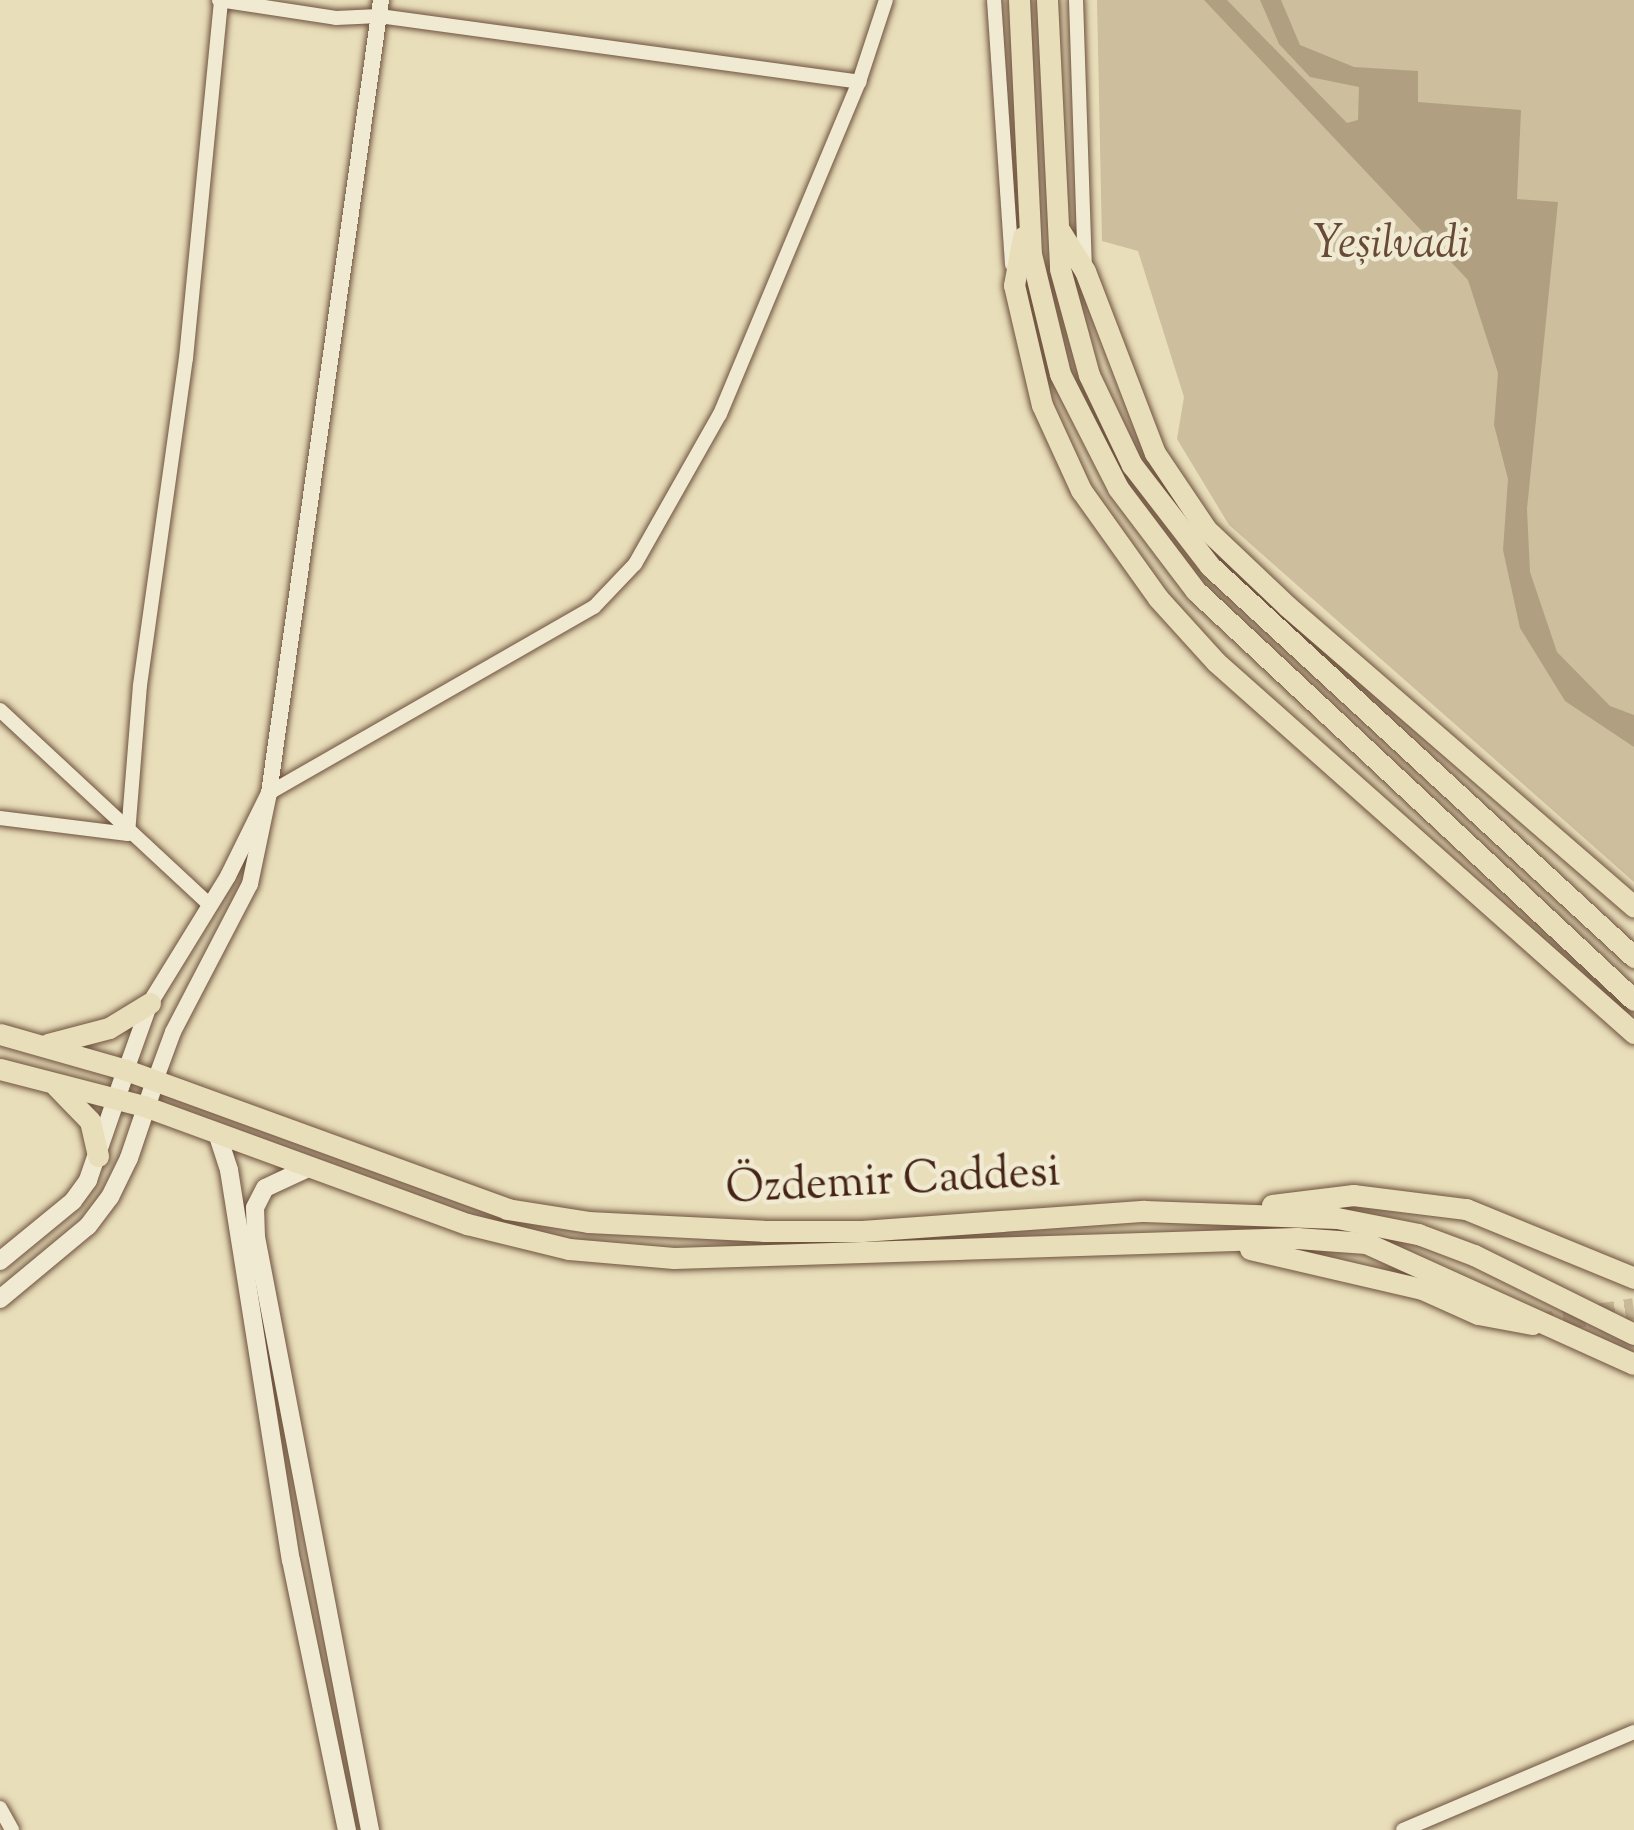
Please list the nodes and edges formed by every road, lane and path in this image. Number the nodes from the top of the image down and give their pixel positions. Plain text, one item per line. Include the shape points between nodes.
1 (220, 0) edge
2 (886, 0) edge
3 (994, 0) edge
4 (1019, 0) edge
5 (1047, 0) edge
6 (1076, 0) edge
7 (380, 8) edge
8 (860, 82) junction
9 (1027, 213) junction
10 (1056, 225) junction
11 (1085, 271) junction
12 (1014, 285) junction
13 (0, 710) edge
14 (268, 794) junction
15 (0, 818) edge
16 (128, 834) junction
17 (210, 904) junction
18 (1634, 907) edge
19 (1634, 957) edge
20 (1634, 1000) edge
21 (150, 1003) junction
22 (1634, 1033) edge
23 (0, 1034) edge
24 (48, 1044) junction
25 (0, 1069) edge
26 (127, 1070) junction
27 (46, 1078) junction
28 (155, 1081) junction
29 (118, 1098) junction
30 (144, 1106) junction
31 (217, 1133) junction
32 (98, 1156) junction
33 (308, 1168) junction
34 (1216, 1211) junction
35 (1190, 1240) junction
36 (0, 1261) edge
37 (1634, 1278) edge
38 (0, 1299) edge
39 (1532, 1324) tunnel mouth
40 (1634, 1334) edge
41 (1634, 1364) edge
42 (1634, 1732) edge
43 (0, 1808) edge
44 (12, 1830) edge
45 (347, 1830) edge
46 (370, 1830) edge
47 (1403, 1830) edge

1 - 7 street via 336,18
1 - 16 street
2 - 8 street
3 - 12 street
4 - 9 main road
5 - 10 main road
6 - 11 street
7 - 8 street
7 - 14 street
8 - 14 street via 720,414 635,564 594,607
9 - 12 main road
9 - 20 main road via 1060,374 1118,488 1196,591
10 - 11 main road
10 - 19 main road via 1089,375 1132,465 1210,566
11 - 18 main road via 1155,453 1206,529
12 - 22 main road via 1051,427 1081,490 1158,598 1216,662
13 - 16 street
14 - 17 street
14 - 28 street via 250,884
15 - 16 street
16 - 17 street
17 - 21 street
21 - 24 main road via 109,1028
21 - 26 street
23 - 24 main road, Özdemir Caddesi
24 - 26 main road, Özdemir Caddesi
25 - 27 main road, Özdemir Caddesi
26 - 28 main road, Özdemir Caddesi
26 - 29 main road
27 - 29 main road, Özdemir Caddesi
27 - 32 main road via 90,1120
28 - 30 main road
28 - 34 main road, Özdemir Caddesi via 507,1209 588,1222 862,1231
29 - 30 main road, Özdemir Caddesi
29 - 32 main road
30 - 31 main road, Özdemir Caddesi
30 - 38 main road via 110,1198
31 - 33 main road, Özdemir Caddesi
31 - 45 main road
32 - 36 main road via 73,1201
33 - 35 main road, Özdemir Caddesi via 467,1224 569,1249 674,1258
33 - 46 main road via 265,1188 255,1208 256,1237
34 - 37 main road via 1353,1195 1420,1200 1466,1209
34 - 40 main road, Özdemir Caddesi via 1337,1218 1418,1234
35 - 39 main road via 1297,1258
35 - 41 main road, Özdemir Caddesi via 1366,1243
42 - 47 street
43 - 44 street

